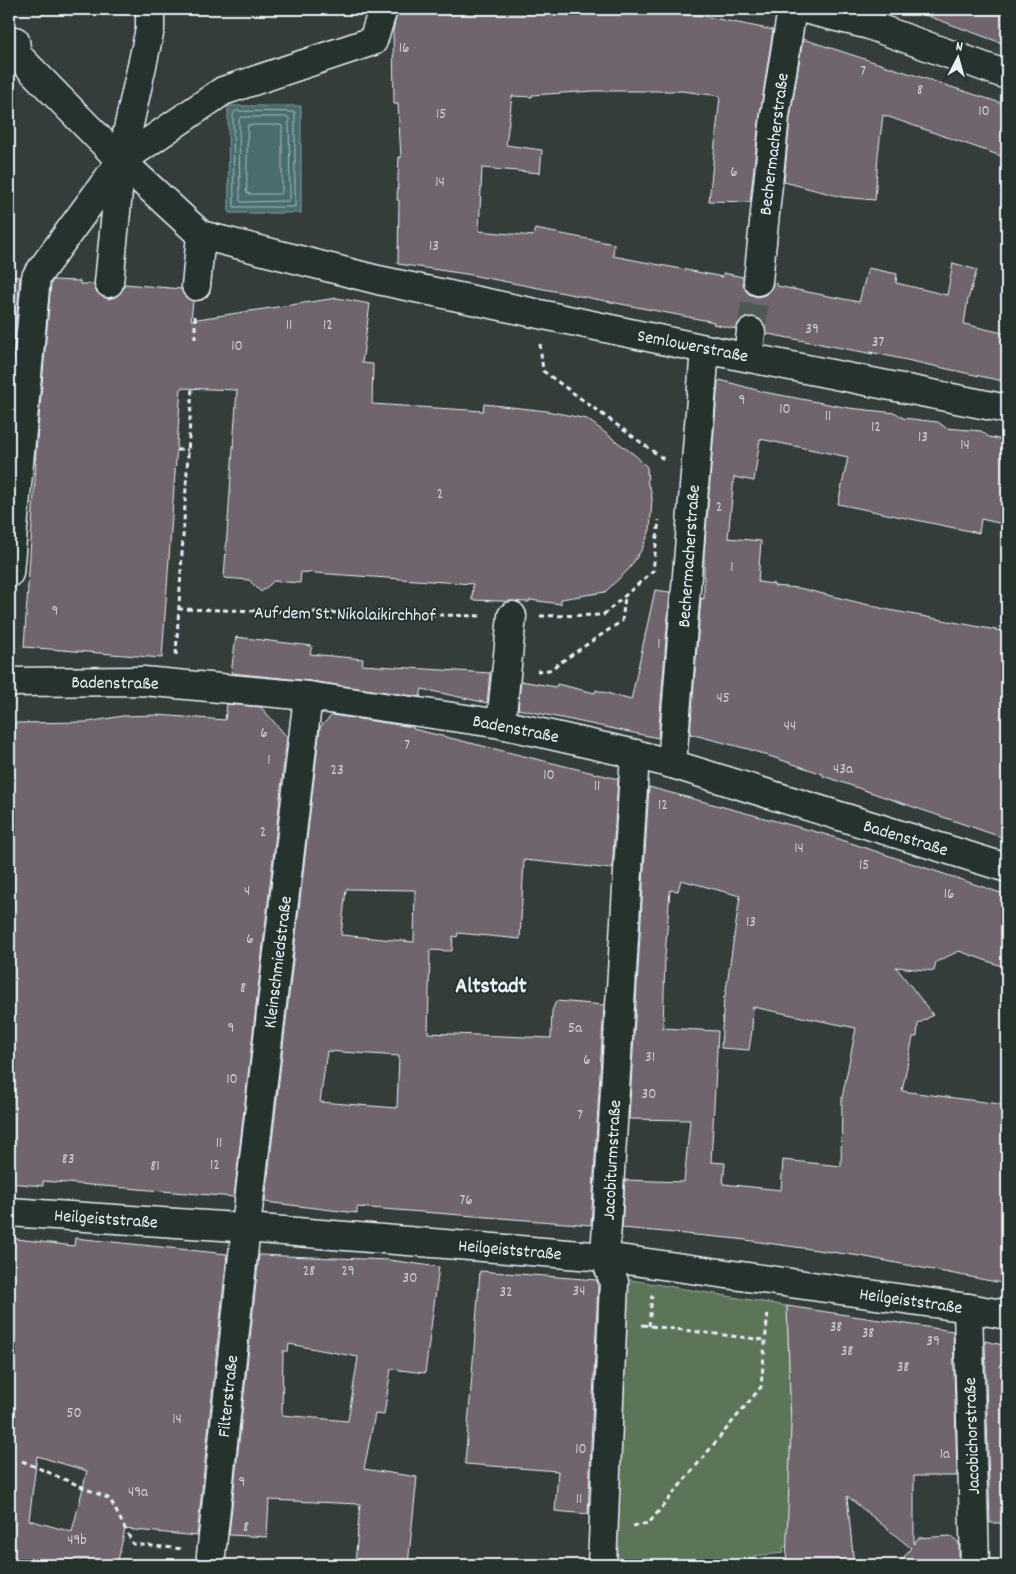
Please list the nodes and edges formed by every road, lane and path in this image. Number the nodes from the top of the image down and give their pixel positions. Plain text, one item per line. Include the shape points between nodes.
1 (383, 9) edge
2 (792, 9) edge
3 (804, 9) edge
4 (150, 12) edge
5 (865, 17) edge
6 (14, 51) edge
7 (1007, 76) edge
8 (121, 161) junction
9 (200, 235) junction
10 (758, 280) tunnel mouth
11 (109, 283) dead end
12 (196, 286) dead end
13 (536, 313) junction
14 (705, 349) junction
15 (192, 387) dead end
16 (1007, 409) edge
17 (177, 450) dead end
18 (188, 450) junction
19 (696, 456) junction
20 (15, 458) edge
21 (665, 460) junction
22 (664, 469) dead end
23 (659, 516) dead end
24 (9, 573) edge
25 (625, 596) junction
26 (178, 609) junction
27 (512, 616) junction
28 (506, 676) junction
29 (9, 682) edge
30 (175, 683) junction
31 (308, 696) junction
32 (502, 724) junction
33 (635, 754) junction
34 (672, 764) junction
35 (1007, 868) edge
36 (9, 1212) edge
37 (246, 1228) junction
38 (605, 1257) junction
39 (772, 1280) junction
40 (968, 1308) junction
41 (1007, 1315) edge
42 (612, 1330) junction
43 (765, 1340) junction
44 (22, 1461) dead end
45 (603, 1532) junction
46 (210, 1558) edge
47 (602, 1565) edge
48 (975, 1565) edge

1 - 8 street via 373,41 223,91
2 - 10 street, Bechermacherstraße via 775,116
3 - 5 street
4 - 8 street via 150,29
5 - 7 street
6 - 8 street
8 - 9 street
8 - 11 street
8 - 20 street via 36,277
9 - 12 street
9 - 13 street, Semlowerstraße via 386,282
13 - 14 street, Semlowerstraße
13 - 21 path via 542,371
14 - 16 street, Semlowerstraße via 750,344
14 - 19 street, Bechermacherstraße
15 - 18 path
17 - 18 path
18 - 26 path
19 - 21 path
19 - 34 street, Bechermacherstraße
20 - 24 street
21 - 22 path
23 - 25 path, Auf dem St. Nikolaikirchhof via 653,571
25 - 27 path, Auf dem St. Nikolaikirchhof via 603,615
25 - 28 path via 622,621 580,650 549,670
26 - 27 path, Auf dem St. Nikolaikirchhof
26 - 30 path
27 - 28 street
28 - 32 street
29 - 30 street, Badenstraße
30 - 31 street, Badenstraße
31 - 32 street, Badenstraße
31 - 37 street, Kleinschmiedstraße
32 - 33 street, Badenstraße
33 - 34 street, Badenstraße
33 - 38 street, Jacobiturmstraße
34 - 35 street, Badenstraße
36 - 37 street, Heilgeiststraße
37 - 38 street, Heilgeiststraße
37 - 46 street, Filterstraße
38 - 39 street, Heilgeiststraße
38 - 42 street, Jacobiturmstraße via 614,1282
39 - 40 street, Heilgeiststraße
39 - 43 path
40 - 41 street, Heilgeiststraße
40 - 48 street, Jacobichorstraße
42 - 43 path
42 - 45 street, Jacobiturmstraße
43 - 45 path via 761,1387 649,1523
44 - 46 path via 110,1498 133,1544
45 - 47 street, Jacobiturmstraße

